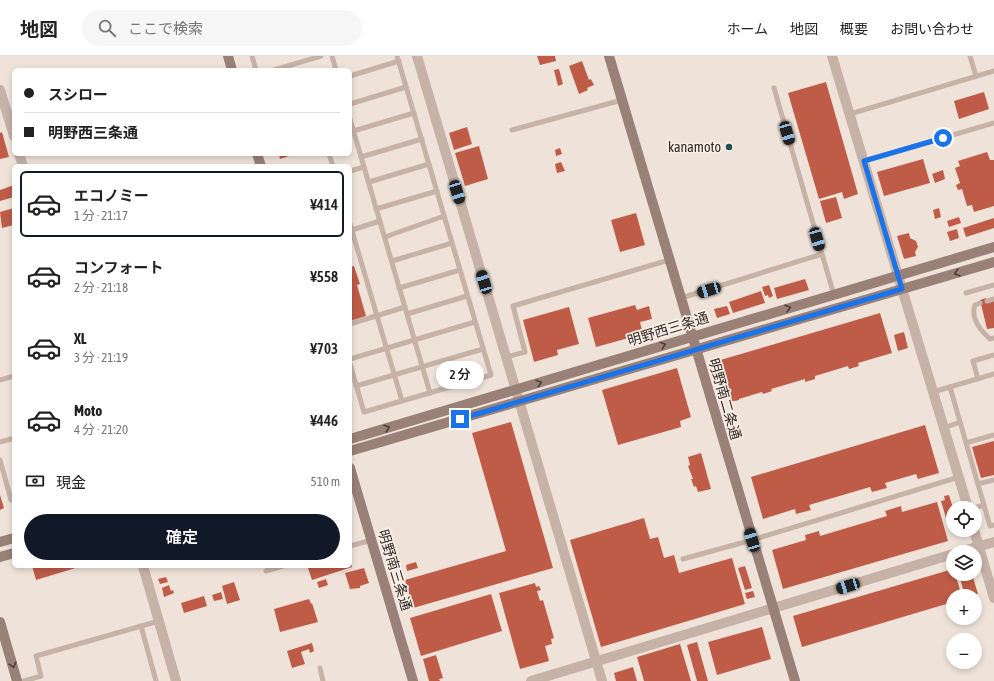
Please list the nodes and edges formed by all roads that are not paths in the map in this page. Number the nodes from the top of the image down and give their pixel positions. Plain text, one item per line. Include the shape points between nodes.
1 (228, 56) edge
2 (252, 56) edge
3 (321, 56) edge
4 (332, 56) edge
5 (417, 56) edge
6 (609, 56) edge
7 (832, 56) edge
8 (970, 56) edge
9 (398, 59) edge
10 (231, 68) edge
11 (255, 68) edge
12 (281, 68) edge
13 (335, 68) edge
14 (994, 71) edge
15 (352, 75) edge
16 (976, 76) junction
17 (406, 87) junction
18 (774, 88) dead end
19 (0, 90) edge
20 (622, 100) junction
21 (352, 103) edge
22 (414, 113) junction
23 (850, 114) junction
24 (994, 123) edge
25 (12, 129) edge
26 (512, 130) dead end
27 (352, 131) edge
28 (422, 139) junction
29 (361, 157) junction
30 (864, 161) junction
31 (429, 164) junction
32 (364, 167) junction
33 (352, 170) edge
34 (369, 182) junction
35 (437, 191) junction
36 (376, 208) junction
37 (444, 216) junction
38 (380, 221) junction
39 (352, 227) edge
40 (352, 230) edge
41 (384, 237) junction
42 (452, 243) junction
43 (994, 247) edge
44 (822, 254) junction
45 (669, 260) junction
46 (392, 261) junction
47 (994, 262) edge
48 (460, 270) junction
49 (898, 276) junction
50 (994, 285) edge
51 (400, 288) junction
52 (902, 289) junction
53 (966, 293) dead end
54 (834, 295) junction
55 (468, 296) junction
56 (681, 298) junction
57 (994, 299) edge
58 (987, 301) dead end
59 (980, 303) dead end
60 (405, 308) junction
61 (407, 314) junction
62 (377, 316) junction
63 (475, 322) junction
64 (352, 323) edge
65 (692, 337) junction
66 (994, 338) edge
67 (415, 340) junction
68 (386, 348) junction
69 (483, 348) junction
70 (696, 349) junction
71 (994, 355) edge
72 (506, 357) junction
73 (352, 358) edge
74 (422, 366) junction
75 (352, 371) edge
76 (994, 374) edge
77 (394, 375) junction
78 (12, 377) edge
79 (978, 379) junction
80 (0, 380) edge
81 (356, 386) junction
82 (950, 387) junction
83 (516, 390) junction
84 (933, 392) junction
85 (430, 393) junction
86 (402, 401) junction
87 (519, 402) junction
88 (960, 422) junction
89 (944, 428) junction
90 (994, 435) edge
91 (352, 438) edge
92 (12, 439) edge
93 (0, 442) edge
94 (966, 443) junction
95 (352, 450) edge
96 (0, 460) edge
97 (352, 475) edge
98 (959, 477) junction
99 (994, 480) edge
100 (978, 484) junction
101 (12, 500) edge
102 (966, 501) edge
103 (984, 505) joint
104 (994, 525) edge
105 (12, 539) edge
106 (372, 540) junction
107 (752, 540) junction
108 (0, 542) edge
109 (994, 542) edge
110 (352, 545) edge
111 (982, 545) edge
112 (12, 554) edge
113 (946, 556) edge
114 (982, 556) edge
115 (0, 557) edge
116 (683, 559) dead end
117 (144, 568) edge
118 (276, 568) edge
119 (266, 571) dead end
120 (994, 598) edge
121 (772, 608) junction
122 (159, 620) junction
123 (0, 622) edge
124 (140, 626) junction
125 (597, 661) junction
126 (320, 668) dead end
127 (42, 679) edge
128 (174, 680) edge
129 (17, 681) edge
130 (24, 681) edge
131 (156, 681) edge
132 (323, 681) edge
133 (412, 681) edge
134 (531, 681) edge
135 (602, 681) edge
136 (795, 681) edge

1 - 10 street
2 - 11 lane
3 - 12 lane
4 - 13 lane
5 - 72 street
6 - 20 street, 明野南二条通
7 - 23 street
8 - 16 lane
9 - 15 lane
9 - 17 lane
14 - 16 lane
16 - 23 lane
17 - 21 lane
17 - 22 lane
18 - 44 lane
19 - 25 street
20 - 26 lane
20 - 45 street, 明野南二条通
22 - 27 lane
22 - 28 lane
23 - 30 street
24 - 30 lane
27 - 29 lane
28 - 29 lane
28 - 31 lane
29 - 32 lane
30 - 49 street
31 - 34 lane
31 - 35 lane
32 - 33 lane
32 - 34 lane
34 - 36 lane
35 - 36 lane
35 - 37 lane
36 - 38 lane
37 - 41 lane
37 - 42 lane
38 - 39 lane
38 - 41 lane
40 - 62 lane
41 - 46 lane
42 - 46 lane
42 - 48 lane
43 - 49 street, 明野西三条通
44 - 54 lane
44 - 56 lane
45 - 56 street, 明野南二条通
45 - 72 lane via 513,306 525,352
46 - 51 lane
47 -> 52 street, 明野西三条通
48 - 51 lane
48 - 55 lane
49 - 52 street
49 - 54 street, 明野西三条通
50 - 53 lane
51 - 60 lane
52 - 70 street, 明野西三条通
52 - 84 street
65 -> 54 street, 明野西三条通
55 - 61 lane
55 - 63 lane
56 - 65 street, 明野南二条通
57 - 58 lane
59 - 66 lane via 973,309 978,328 990,339
60 - 61 lane
60 - 62 lane
61 - 67 lane
62 - 64 lane
62 - 68 lane
63 - 67 lane
63 - 69 lane
65 - 70 street, 明野南二条通
83 -> 65 street, 明野西三条通
67 - 68 lane
67 - 74 lane
68 - 73 lane
68 - 77 lane
69 - 74 lane
69 - 85 lane via 491,375
70 - 87 street, 明野西三条通
70 - 107 street, 明野南二条通
71 - 79 lane via 973,362
72 - 83 street
74 - 77 lane
74 - 85 lane
75 - 81 lane
76 - 79 lane
77 - 81 lane
77 - 86 lane
78 - 80 lane
79 - 82 lane
81 - 86 lane via 364,412
82 - 84 lane
82 - 88 lane
83 - 87 street
91 -> 83 street, 明野西三条通
84 - 89 street
85 - 86 lane
87 - 95 street, 明野西三条通
87 - 125 street
88 - 89 lane
88 - 94 lane
89 - 98 street
90 - 94 lane
92 - 93 lane
94 - 100 lane
96 - 101 lane
97 - 106 street, 明野南三条通
98 - 102 street
98 - 107 lane
99 - 100 lane
100 - 103 lane
103 - 104 lane via 990,526
105 - 108 street
106 - 110 lane
106 - 133 street, 明野南三条通
107 - 116 lane
107 - 121 street, 明野南二条通
109 - 111 street
112 - 115 street
113 - 121 street
114 - 120 street
117 - 122 street
118 - 119 lane
121 - 125 street
121 - 136 street, 明野南二条通
122 - 124 lane
122 - 128 street
123 -> 129 street
124 - 127 lane via 36,656
124 - 131 lane
125 - 134 street
125 - 135 street
126 - 132 lane
127 - 130 lane

